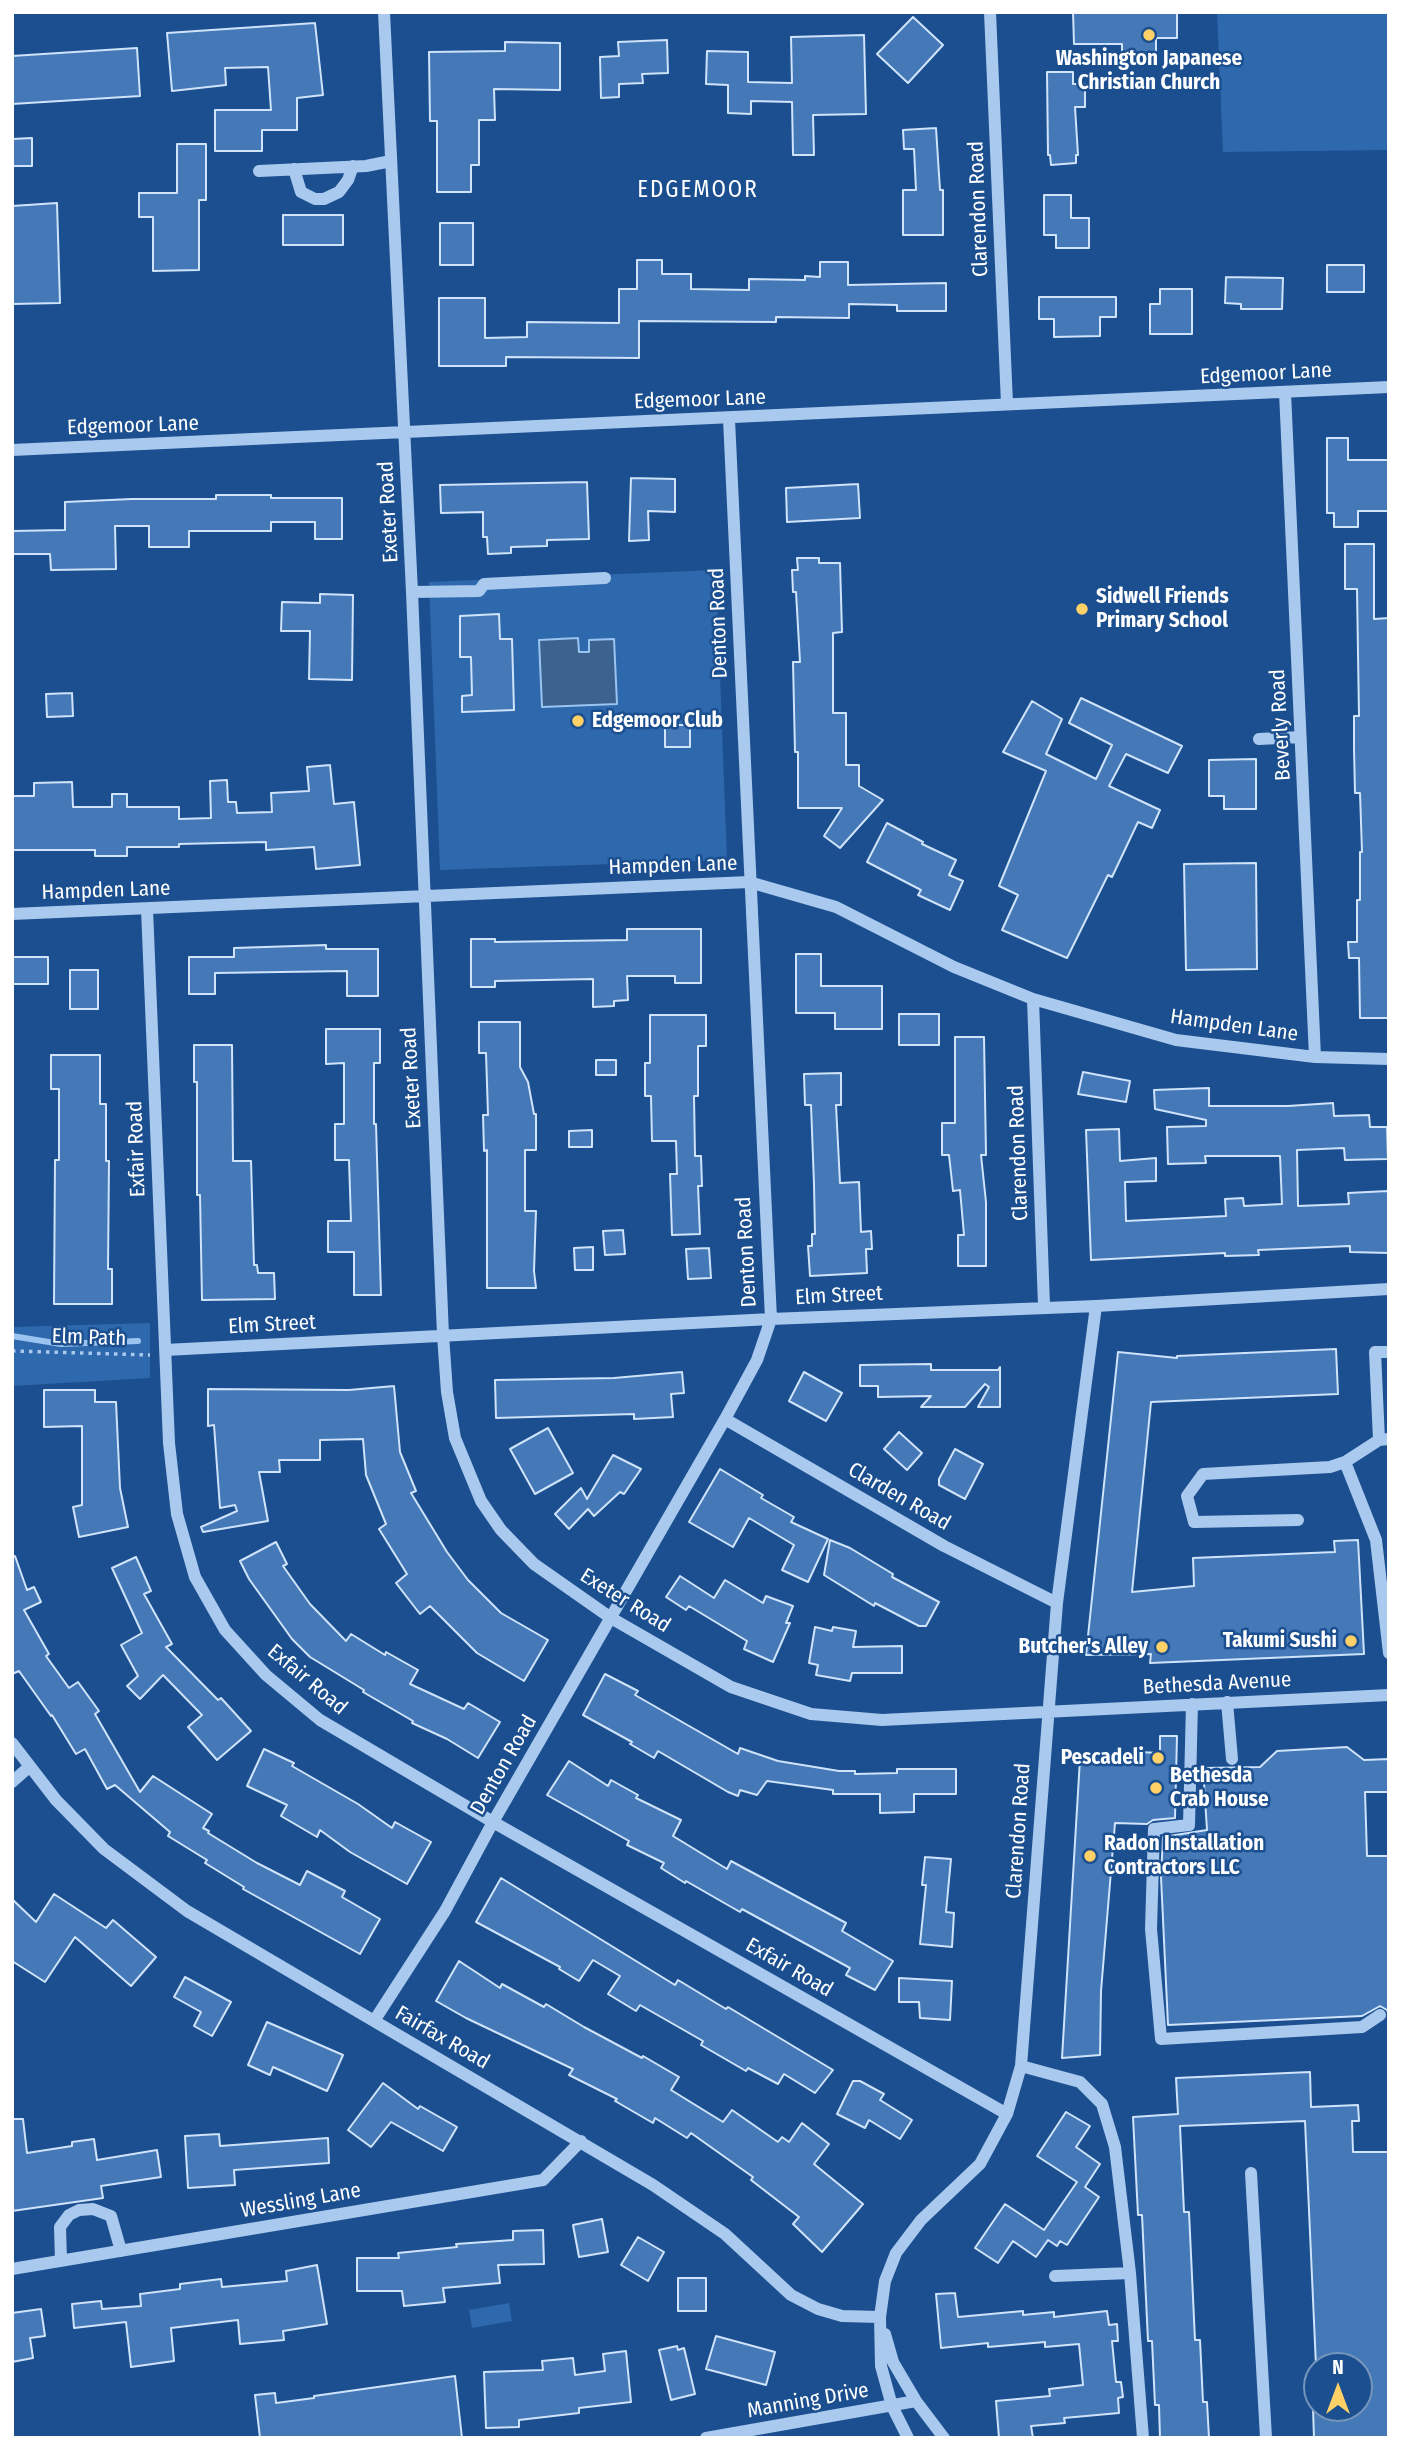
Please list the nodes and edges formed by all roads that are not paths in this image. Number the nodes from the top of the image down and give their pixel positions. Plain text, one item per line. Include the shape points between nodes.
1 (384, 12) edge
2 (990, 12) edge
3 (391, 161) junction
4 (353, 166) junction
5 (294, 169) junction
6 (259, 171) dead end
7 (1389, 387) edge
8 (1285, 392) junction
9 (1007, 404) junction
10 (729, 419) junction
11 (404, 432) junction
12 (12, 450) edge
13 (604, 578) dead end
14 (412, 592) junction
15 (1300, 737) junction
16 (1259, 738) dead end
17 (749, 882) junction
18 (423, 896) junction
19 (147, 909) junction
20 (12, 914) edge
21 (1033, 999) junction
22 (1315, 1057) junction
23 (1389, 1059) edge
24 (1389, 1289) edge
25 (1096, 1306) junction
26 (1044, 1307) junction
27 (771, 1319) junction
28 (443, 1335) junction
29 (165, 1350) junction
30 (1389, 1352) edge
31 (725, 1419) junction
32 (1384, 1440) edge
33 (1345, 1462) junction
34 (1298, 1520) dead end
35 (1057, 1603) junction
36 (611, 1618) junction
37 (1389, 1653) edge
38 (1389, 1695) edge
39 (1227, 1702) junction
40 (1192, 1704) junction
41 (1047, 1711) junction
42 (12, 1743) edge
43 (1232, 1759) dead end
44 (29, 1766) junction
45 (12, 1782) edge
46 (493, 1822) junction
47 (1380, 2015) dead end
48 (374, 2021) junction
49 (1021, 2066) junction
50 (1007, 2114) junction
51 (581, 2141) junction
52 (1251, 2173) dead end
53 (121, 2251) junction
54 (61, 2261) junction
55 (12, 2269) edge
56 (1130, 2273) junction
57 (1055, 2276) dead end
58 (880, 2316) junction
59 (916, 2401) junction
60 (892, 2406) junction
61 (706, 2438) edge
62 (908, 2438) edge
63 (944, 2438) edge
64 (1143, 2438) edge
65 (1266, 2438) edge

1 - 3 street, Exeter Road
2 - 9 street, Clarendon Road
3 - 4 street
3 - 11 street, Exeter Road
4 - 5 street
4 - 5 street via 339,192 324,199 301,192
5 - 6 street
7 - 8 street, Edgemoor Lane
8 - 9 street, Edgemoor Lane
8 - 15 street, Beverly Road
9 - 10 street, Edgemoor Lane
10 - 11 street, Edgemoor Lane
10 - 17 street, Denton Road
11 - 12 street, Edgemoor Lane
11 - 14 street, Exeter Road
13 - 14 street via 484,584 479,591
14 - 18 street, Exeter Road
15 - 16 street
15 - 22 street, Beverly Road
17 - 18 street, Hampden Lane
17 - 21 street, Hampden Lane via 836,907 954,967
17 - 27 street, Denton Road
18 - 19 street, Hampden Lane
18 - 28 street, Exeter Road
19 - 20 street, Hampden Lane
19 - 29 street, Exfair Road
21 - 22 street, Hampden Lane via 1176,1040
21 - 26 street, Clarendon Road
22 - 23 street, Hampden Lane
24 - 25 street, Elm Street
25 - 26 street, Elm Street
25 - 35 street, Clarendon Road
26 - 27 street, Elm Street
27 - 28 street, Elm Street
27 - 31 street, Denton Road via 757,1360
28 - 29 street, Elm Street
28 - 36 street, Exeter Road via 455,1438 481,1501 534,1564
29 - 46 street, Exfair Road via 177,1514 195,1577 225,1630 265,1675 320,1720
30 - 32 street via 1375,1352
31 - 35 street, Clarden Road via 944,1546
31 - 36 street, Denton Road
32 - 33 street
33 - 34 street via 1330,1467 1203,1474 1187,1496 1194,1522
33 - 37 street via 1376,1540
35 - 41 street, Clarendon Road
36 - 41 street, Exeter Road via 731,1687 811,1714 882,1720
36 - 46 street, Denton Road
38 - 39 street, Bethesda Avenue
39 - 40 street, Bethesda Avenue
39 - 43 street
40 - 41 street, Bethesda Avenue
40 - 47 street via 1189,1825 1154,1829 1150,1929 1161,2039 1325,2024 1362,2027
41 - 49 street, Clarendon Road
42 - 44 street, Fairfax Road
44 - 45 street
44 - 48 street, Fairfax Road via 104,1849 187,1911
46 - 48 street, Denton Road via 445,1911
46 - 50 street, Exfair Road
48 - 51 street, Fairfax Road
49 - 50 street, Clarendon Road
49 - 56 street via 1080,2082 1102,2104 1115,2147
50 - 58 street, Clarendon Road via 981,2164 921,2220 896,2253 885,2281
51 - 53 street, Wessling Lane via 543,2180
51 - 58 street, Fairfax Road via 725,2234 792,2295 842,2316
52 - 65 street
53 - 54 street, Wessling Lane
53 - 54 street via 111,2216 93,2209 79,2210 60,2227
54 - 55 street, Wessling Lane
56 - 57 street
56 - 64 street
58 - 59 street via 893,2362
58 - 60 street via 881,2366
59 - 60 street, Manning Drive
59 - 63 street
60 - 61 street, Manning Drive
60 - 62 street

